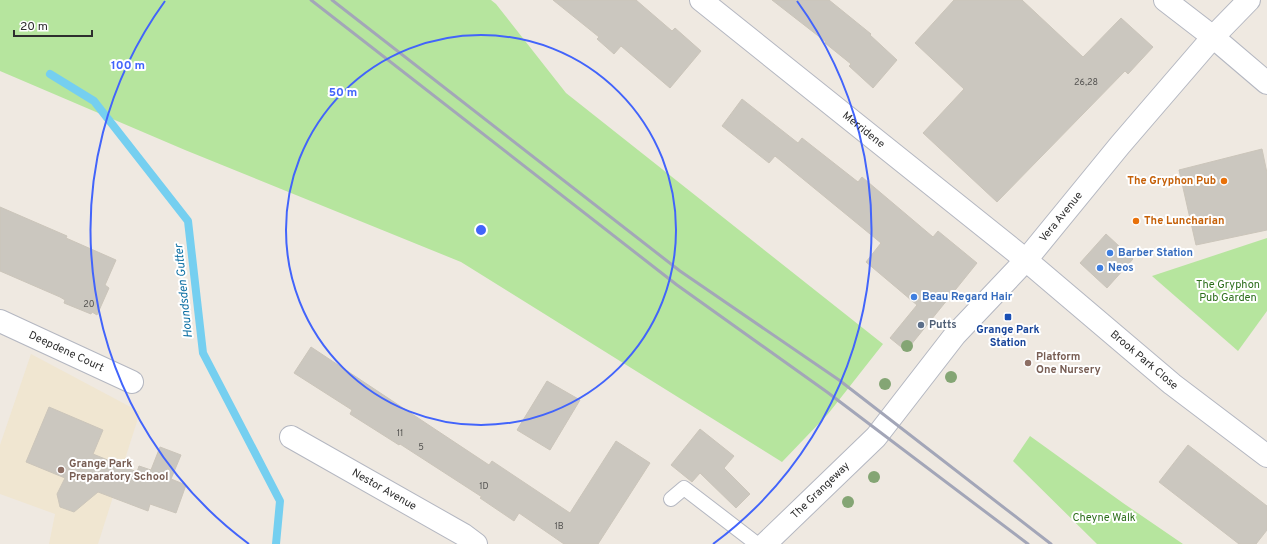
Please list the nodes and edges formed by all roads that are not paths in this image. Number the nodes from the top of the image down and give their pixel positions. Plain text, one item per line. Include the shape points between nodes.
1 (701, 0) edge
2 (1165, 0) edge
3 (1249, 0) edge
4 (1213, 37) junction
5 (1267, 83) edge
6 (1026, 260) junction
7 (0, 321) edge
8 (132, 382) dead end
9 (290, 437) dead end
10 (876, 437) joint
11 (1267, 456) edge
12 (671, 499) dead end
13 (767, 543) edge
14 (476, 544) edge

1 - 6 street, Merridene
2 - 4 street
3 - 4 street, Vera Avenue
4 - 5 street
4 - 6 street, Vera Avenue
6 - 10 street, Vera Avenue via 955,335
6 - 11 street, Brook Park Close via 1172,384
7 - 8 street, Deepdene Court
9 - 14 street, Nestor Avenue
10 - 13 street, The Grangeway
12 - 13 lane via 684,488

